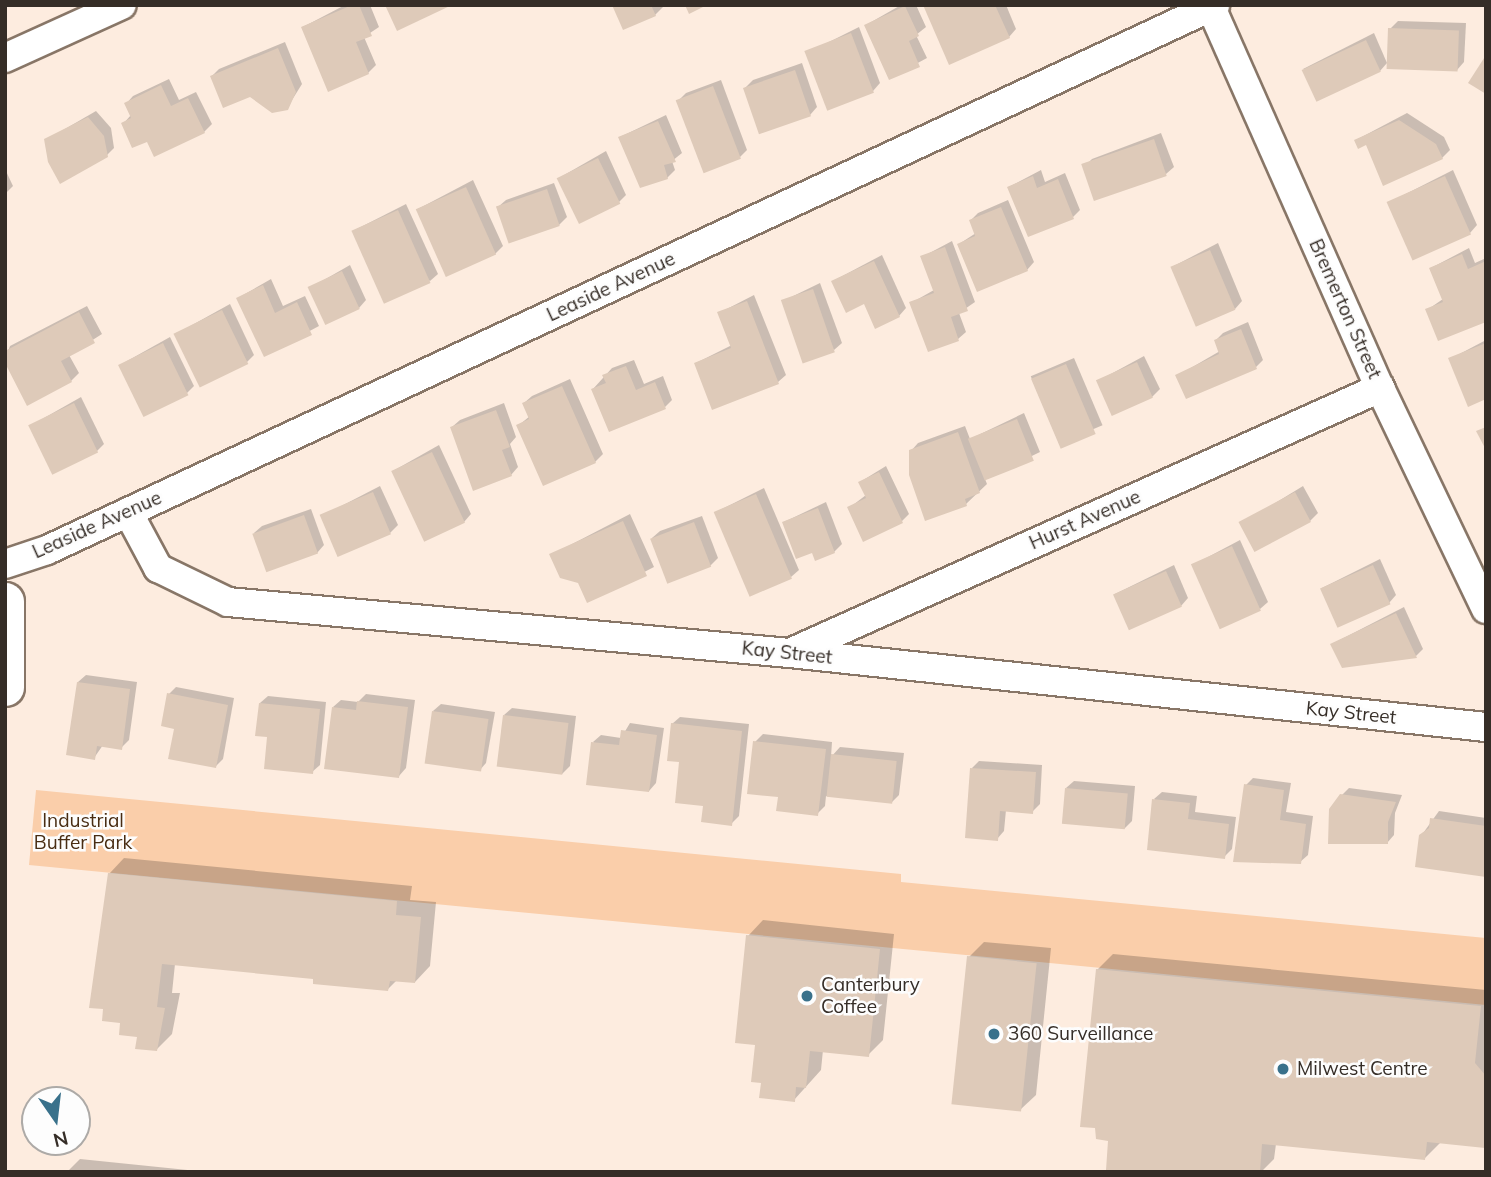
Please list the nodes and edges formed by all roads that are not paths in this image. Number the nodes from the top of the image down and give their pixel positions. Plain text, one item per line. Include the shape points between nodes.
1 (122, 5) edge
2 (1212, 6) edge
3 (5, 58) edge
4 (1380, 387) junction
5 (128, 512) junction
6 (5, 564) edge
7 (5, 601) edge
8 (1486, 609) edge
9 (790, 653) junction
10 (5, 687) edge
11 (1486, 727) edge

1 - 3 street
2 - 4 street, Bremerton Street
2 - 5 street, Leaside Avenue
4 - 8 street, Bremerton Street
4 - 9 street, Hurst Avenue
5 - 6 street, Leaside Avenue
5 - 9 street, Kay Street via 158,568 228,602
7 - 10 main road
9 - 11 street, Kay Street

